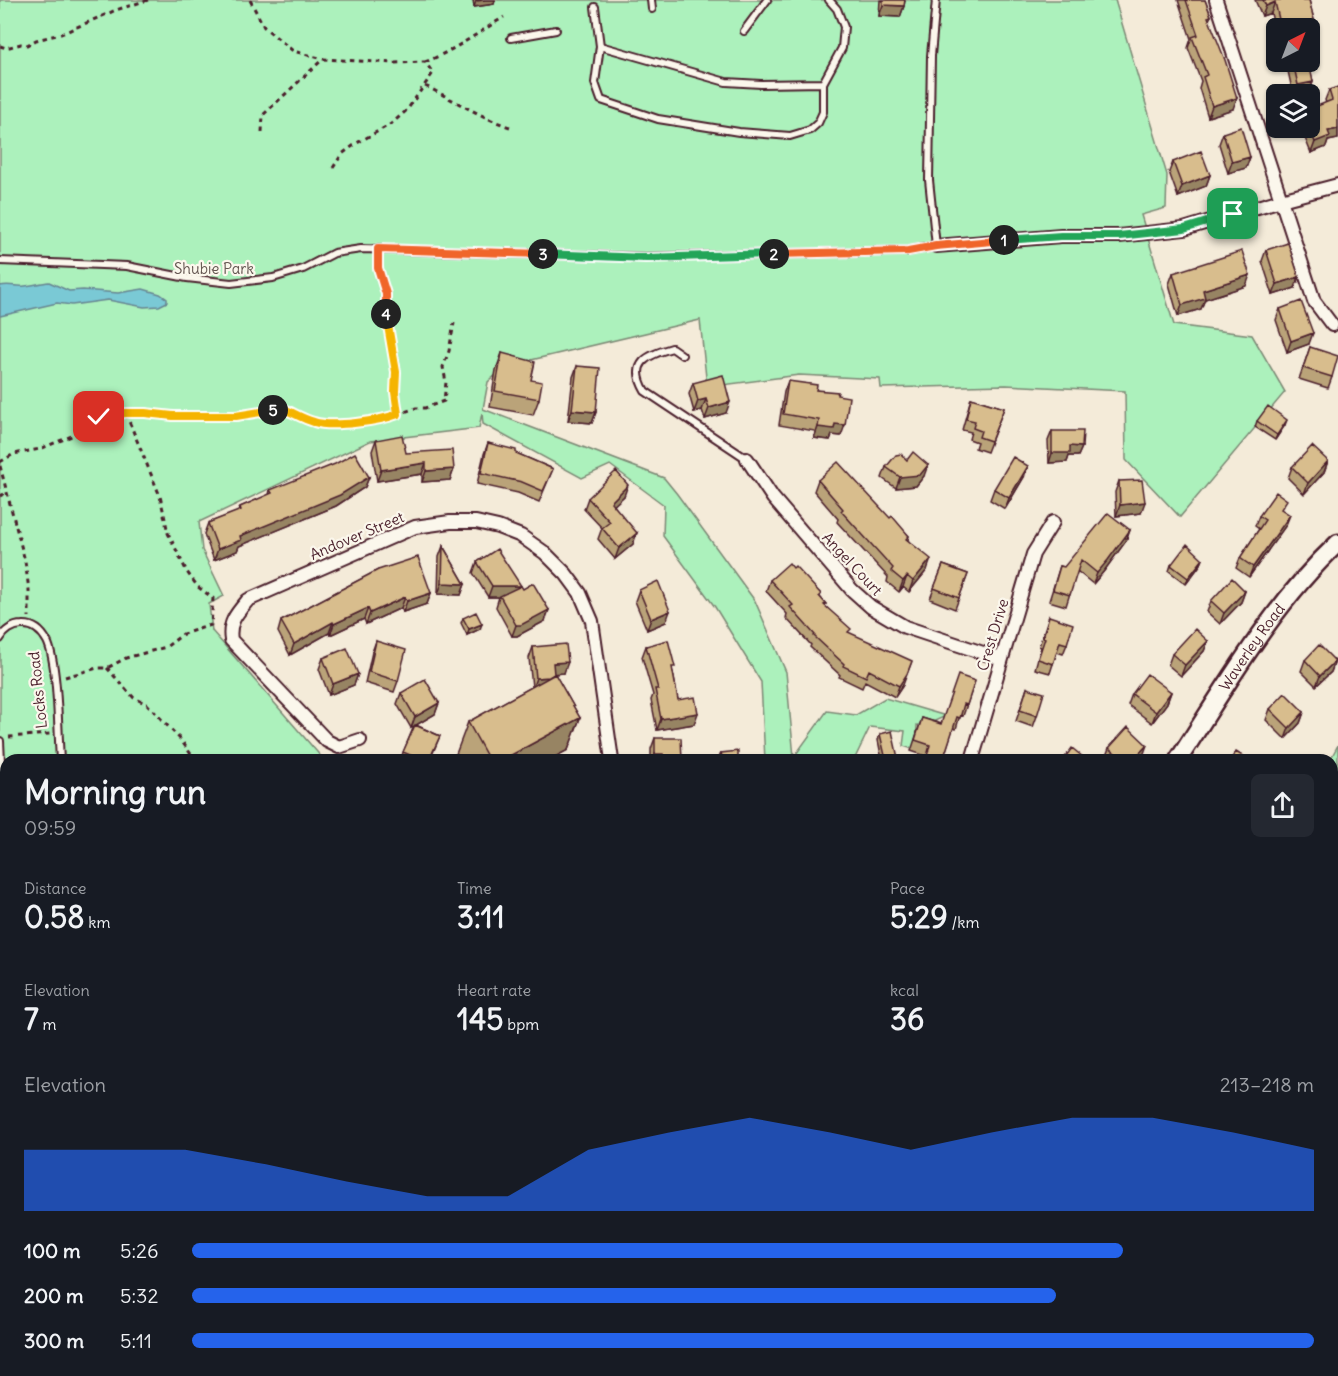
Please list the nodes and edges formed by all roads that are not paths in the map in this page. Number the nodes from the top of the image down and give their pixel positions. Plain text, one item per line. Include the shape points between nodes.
1 (651, 0) edge
2 (767, 0) edge
3 (829, 0) edge
4 (936, 0) edge
5 (1216, 0) edge
6 (595, 7) dead end
7 (652, 9) dead end
8 (556, 30) dead end
9 (744, 31) dead end
10 (511, 38) dead end
11 (600, 46) junction
12 (823, 83) junction
13 (1338, 185) edge
14 (1281, 200) junction
15 (936, 246) junction
16 (0, 261) edge
17 (1332, 325) dead end
18 (682, 355) dead end
19 (747, 459) joint
20 (1053, 522) dead end
21 (1338, 543) edge
22 (0, 639) edge
23 (1001, 659) junction
24 (360, 740) dead end
25 (60, 754) edge
26 (611, 754) edge
27 (974, 754) edge
28 (1182, 754) edge

1 - 7 lane
2 - 9 lane
3 - 12 lane via 844,27 843,48
4 - 15 lane via 929,180
5 - 14 street
6 - 11 lane
8 - 10 lane
11 - 12 lane via 726,82
11 - 12 lane via 595,83 601,100 658,119 790,136 818,123
13 - 14 street
14 - 15 street via 1184,229
14 - 17 street via 1314,302
15 - 16 lane via 908,251 646,258 378,249 334,253 273,278 231,283 127,266
18 - 19 lane via 672,348 643,360 639,370 645,391
19 - 23 street, Angel Court via 772,498 871,607 905,627
20 - 23 street, Crest Drive via 1033,554
21 - 28 main road, Waverley Road via 1279,608
22 - 25 lane, Locks Road via 20,624 41,631 48,643
23 - 27 street, Crest Drive
24 - 26 street, Andover Street via 339,747 327,741 231,640 229,628 233,618 248,600 415,527 476,522 521,536 545,553 580,593 592,621

